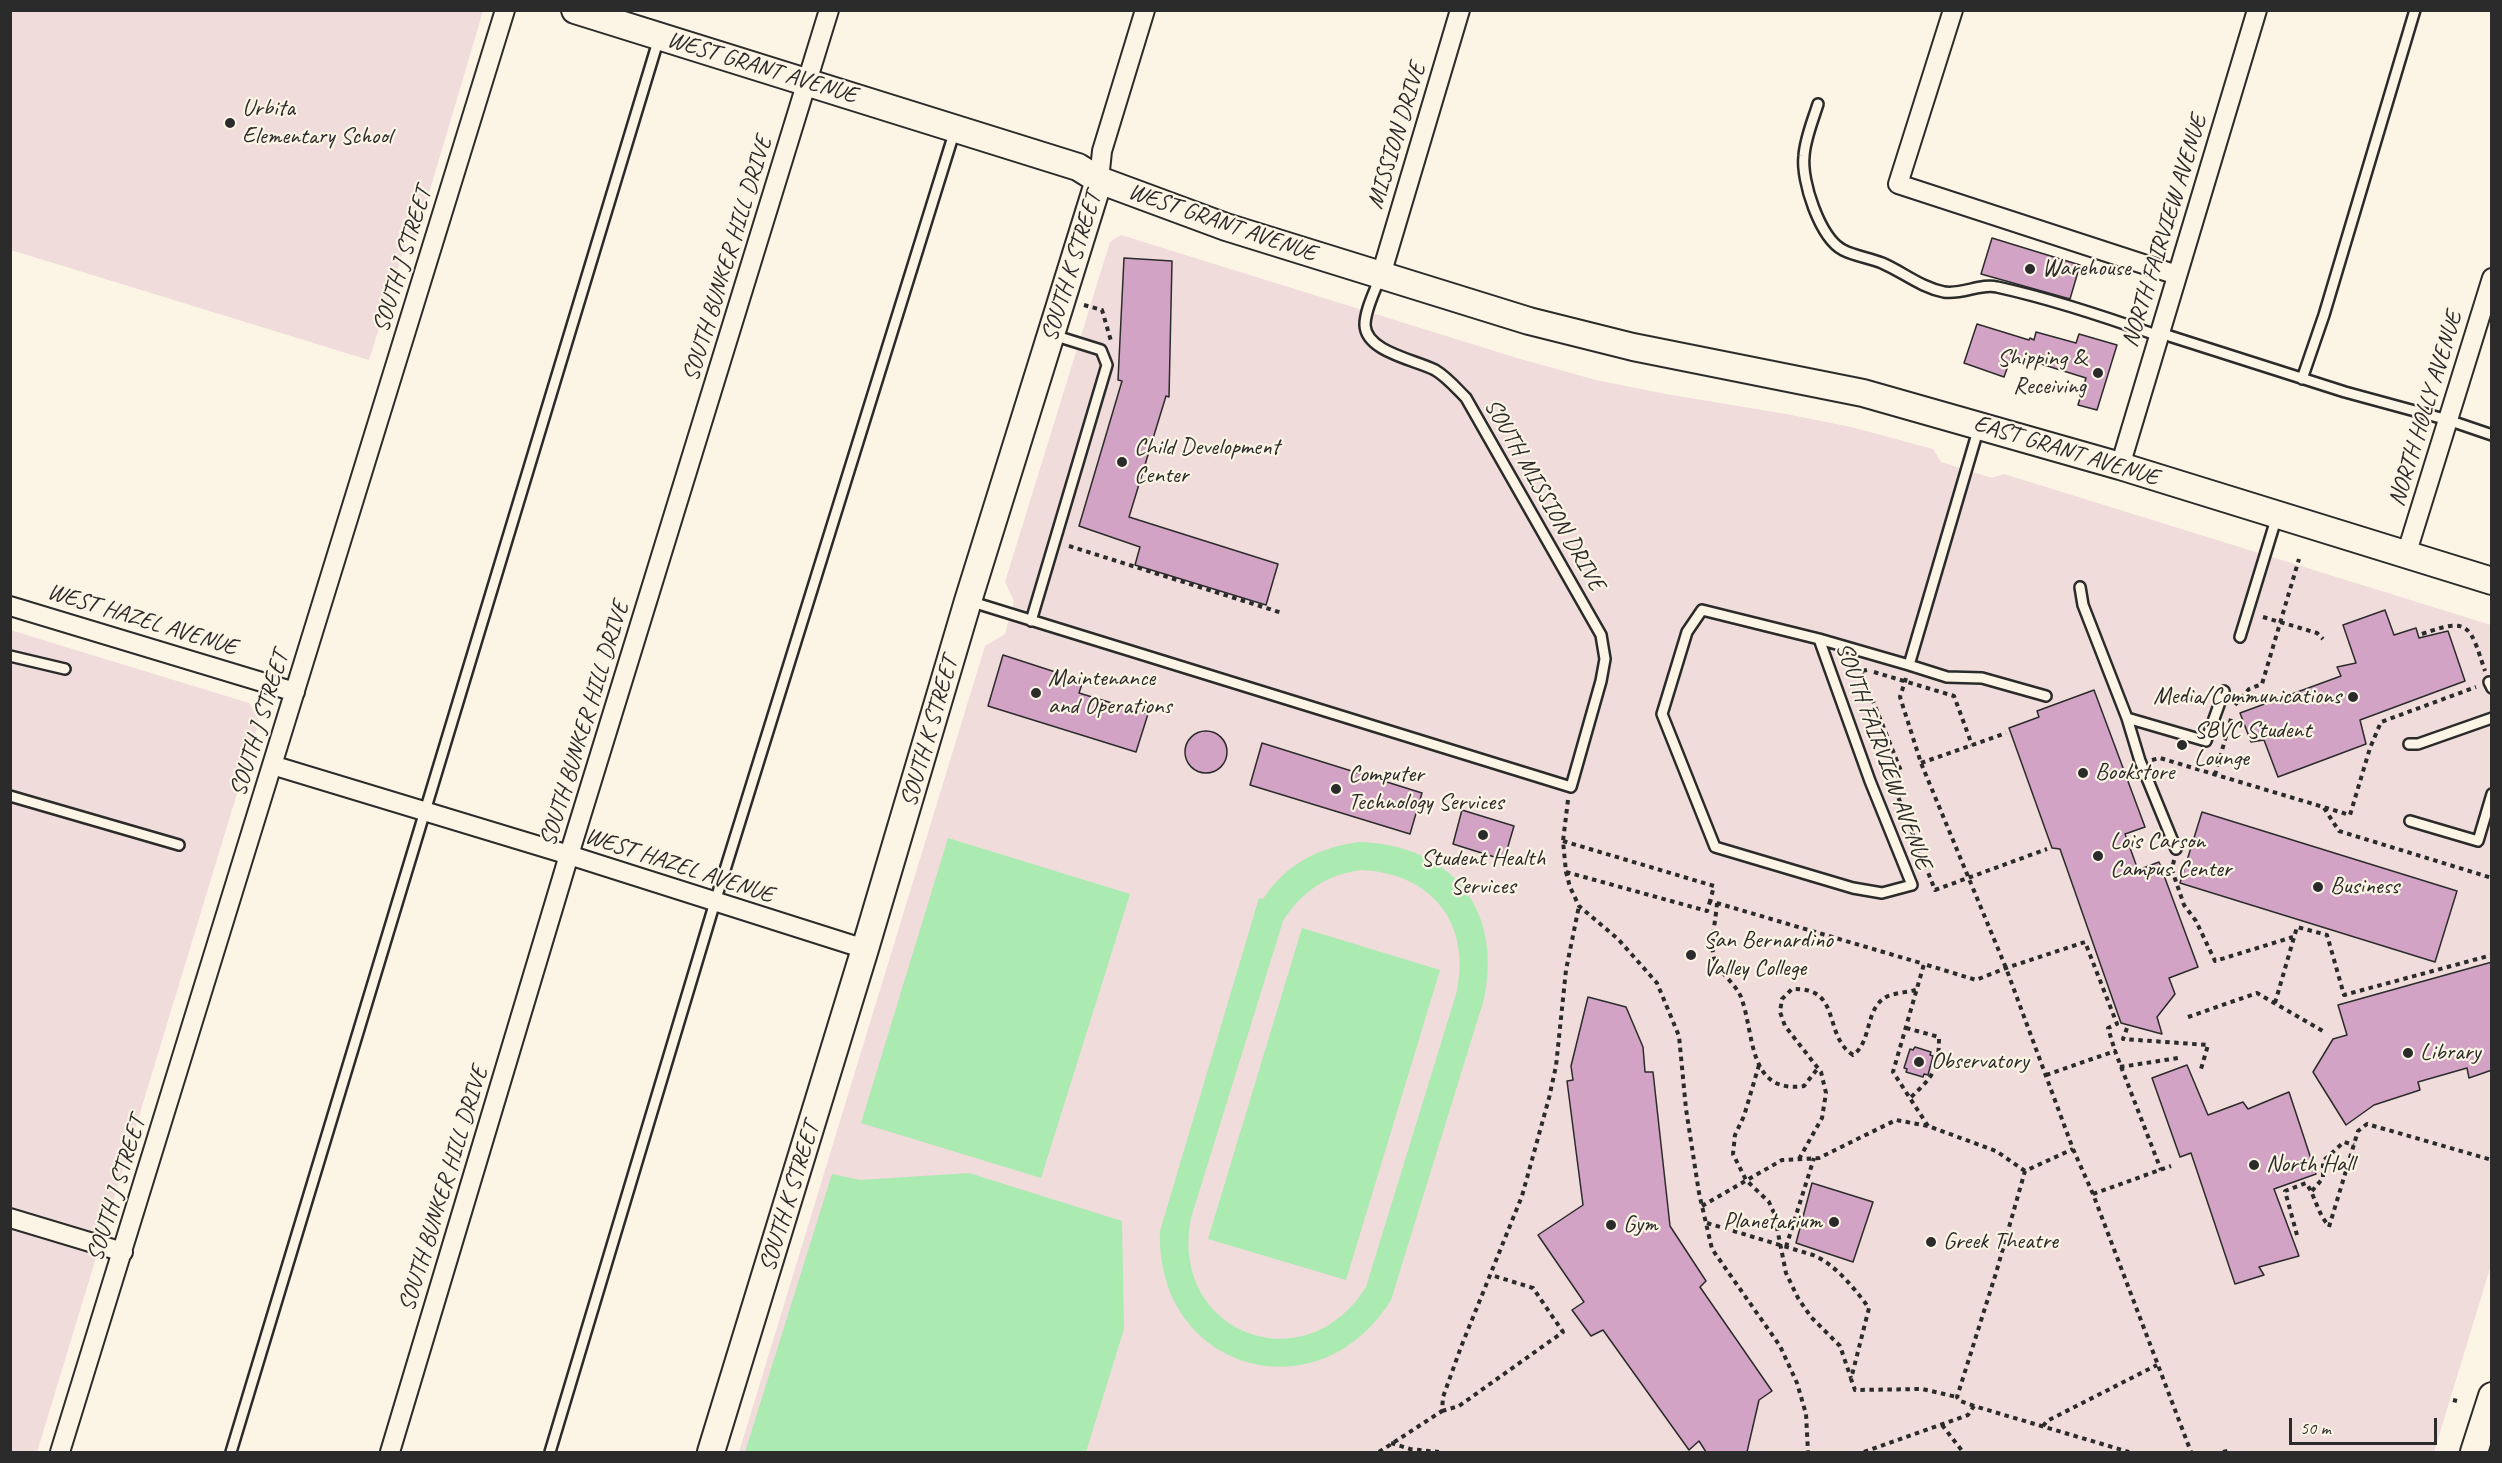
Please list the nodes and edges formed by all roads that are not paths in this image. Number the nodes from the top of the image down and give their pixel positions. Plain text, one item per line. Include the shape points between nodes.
1 (505, 10) edge
2 (575, 10) edge
3 (829, 10) edge
4 (1145, 10) edge
5 (1460, 10) edge
6 (1953, 10) edge
7 (2257, 10) edge
8 (2415, 10) edge
9 (660, 36) junction
10 (807, 82) junction
11 (1818, 104) dead end
12 (956, 128) junction
13 (1100, 180) junction
14 (2177, 274) junction
15 (1381, 275) junction
16 (2492, 278) edge
17 (1051, 334) junction
18 (2159, 335) junction
19 (1633, 347) joint
20 (2302, 379) junction
21 (2448, 420) junction
22 (1980, 425) junction
23 (2492, 435) edge
24 (2120, 466) junction
25 (2277, 516) junction
26 (2406, 555) junction
27 (2492, 581) edge
28 (2080, 586) dead end
29 (968, 601) junction
30 (10, 606) edge
31 (1031, 621) junction
32 (2240, 637) dead end
33 (1819, 639) junction
34 (10, 656) edge
35 (1909, 665) junction
36 (64, 669) dead end
37 (2224, 691) dead end
38 (295, 692) junction
39 (2046, 696) dead end
40 (2127, 718) junction
41 (2492, 718) edge
42 (2409, 744) dead end
43 (272, 765) junction
44 (2492, 794) edge
45 (10, 796) edge
46 (424, 812) junction
47 (2410, 820) dead end
48 (179, 845) dead end
49 (2176, 849) road end
50 (569, 855) junction
51 (715, 903) junction
52 (865, 949) junction
53 (10, 1218) edge
54 (123, 1252) junction
55 (2492, 1396) edge
56 (60, 1452) edge
57 (231, 1452) edge
58 (390, 1452) edge
59 (550, 1452) edge
60 (711, 1452) edge
61 (2474, 1452) edge

1 - 38 street, SOUTH J STREET
2 - 9 street, WEST GRANT AVENUE
3 - 10 street, SOUTH BUNKER HILL DRIVE
4 - 13 street, SOUTH K STREET via 1102,151
5 - 15 street, MISSION DRIVE
6 - 14 street via 1898,184
7 - 14 street, NORTH FAIRVIEW AVENUE
8 - 20 lane
9 - 10 street, WEST GRANT AVENUE
9 - 46 lane
10 - 12 street, WEST GRANT AVENUE
10 - 50 street, SOUTH BUNKER HILL DRIVE
11 - 18 lane via 1804,156 1804,173 1820,223 1829,240 1843,250 1944,292 1994,286
12 - 13 street, WEST GRANT AVENUE via 1078,166
12 - 51 lane
13 - 15 street, WEST GRANT AVENUE via 1226,228
13 - 17 street, SOUTH K STREET
14 - 18 street, NORTH FAIRVIEW AVENUE
15 - 19 street, WEST GRANT AVENUE via 1528,321
15 - 31 lane, SOUTH MISSION DRIVE via 1366,317 1370,340 1395,355 1437,371 1466,398 1601,635 1605,659 1601,681 1571,787
16 - 21 street, NORTH HOLLY AVENUE
17 - 29 street, SOUTH K STREET
17 - 31 lane via 1101,350 1107,365
18 - 20 lane
18 - 24 street, NORTH FAIRVIEW AVENUE
19 - 22 street, EAST GRANT AVENUE via 1863,393
20 - 21 lane
21 - 23 lane
21 - 26 street, NORTH HOLLY AVENUE
22 - 24 street, EAST GRANT AVENUE
22 - 35 lane
24 - 25 street, EAST GRANT AVENUE
25 - 26 street, EAST GRANT AVENUE
25 - 32 lane
26 - 27 street, EAST GRANT AVENUE
28 - 40 lane via 2083,605
29 - 31 lane
29 - 52 street, SOUTH K STREET
30 - 38 street, WEST HAZEL AVENUE
33 - 33 lane, SOUTH FAIRVIEW AVENUE via 1702,610 1687,632 1662,714 1715,847 1853,888 1882,893 1912,885
33 - 35 lane, SOUTH FAIRVIEW AVENUE
34 - 36 lane
35 - 39 lane, SOUTH FAIRVIEW AVENUE via 1947,677 1982,678
37 - 40 lane via 2206,741
38 - 43 street, SOUTH J STREET
40 - 49 lane
41 - 42 lane
43 - 46 street, WEST HAZEL AVENUE
43 - 54 street, SOUTH J STREET
44 - 47 lane via 2478,840
45 - 48 lane
46 - 50 street, WEST HAZEL AVENUE
46 - 57 lane
50 - 51 street, WEST HAZEL AVENUE
50 - 58 street, SOUTH BUNKER HILL DRIVE
51 - 52 street, WEST HAZEL AVENUE
51 - 59 lane
52 - 60 street, SOUTH K STREET
53 - 54 street
54 - 56 street, SOUTH J STREET
55 - 61 street

